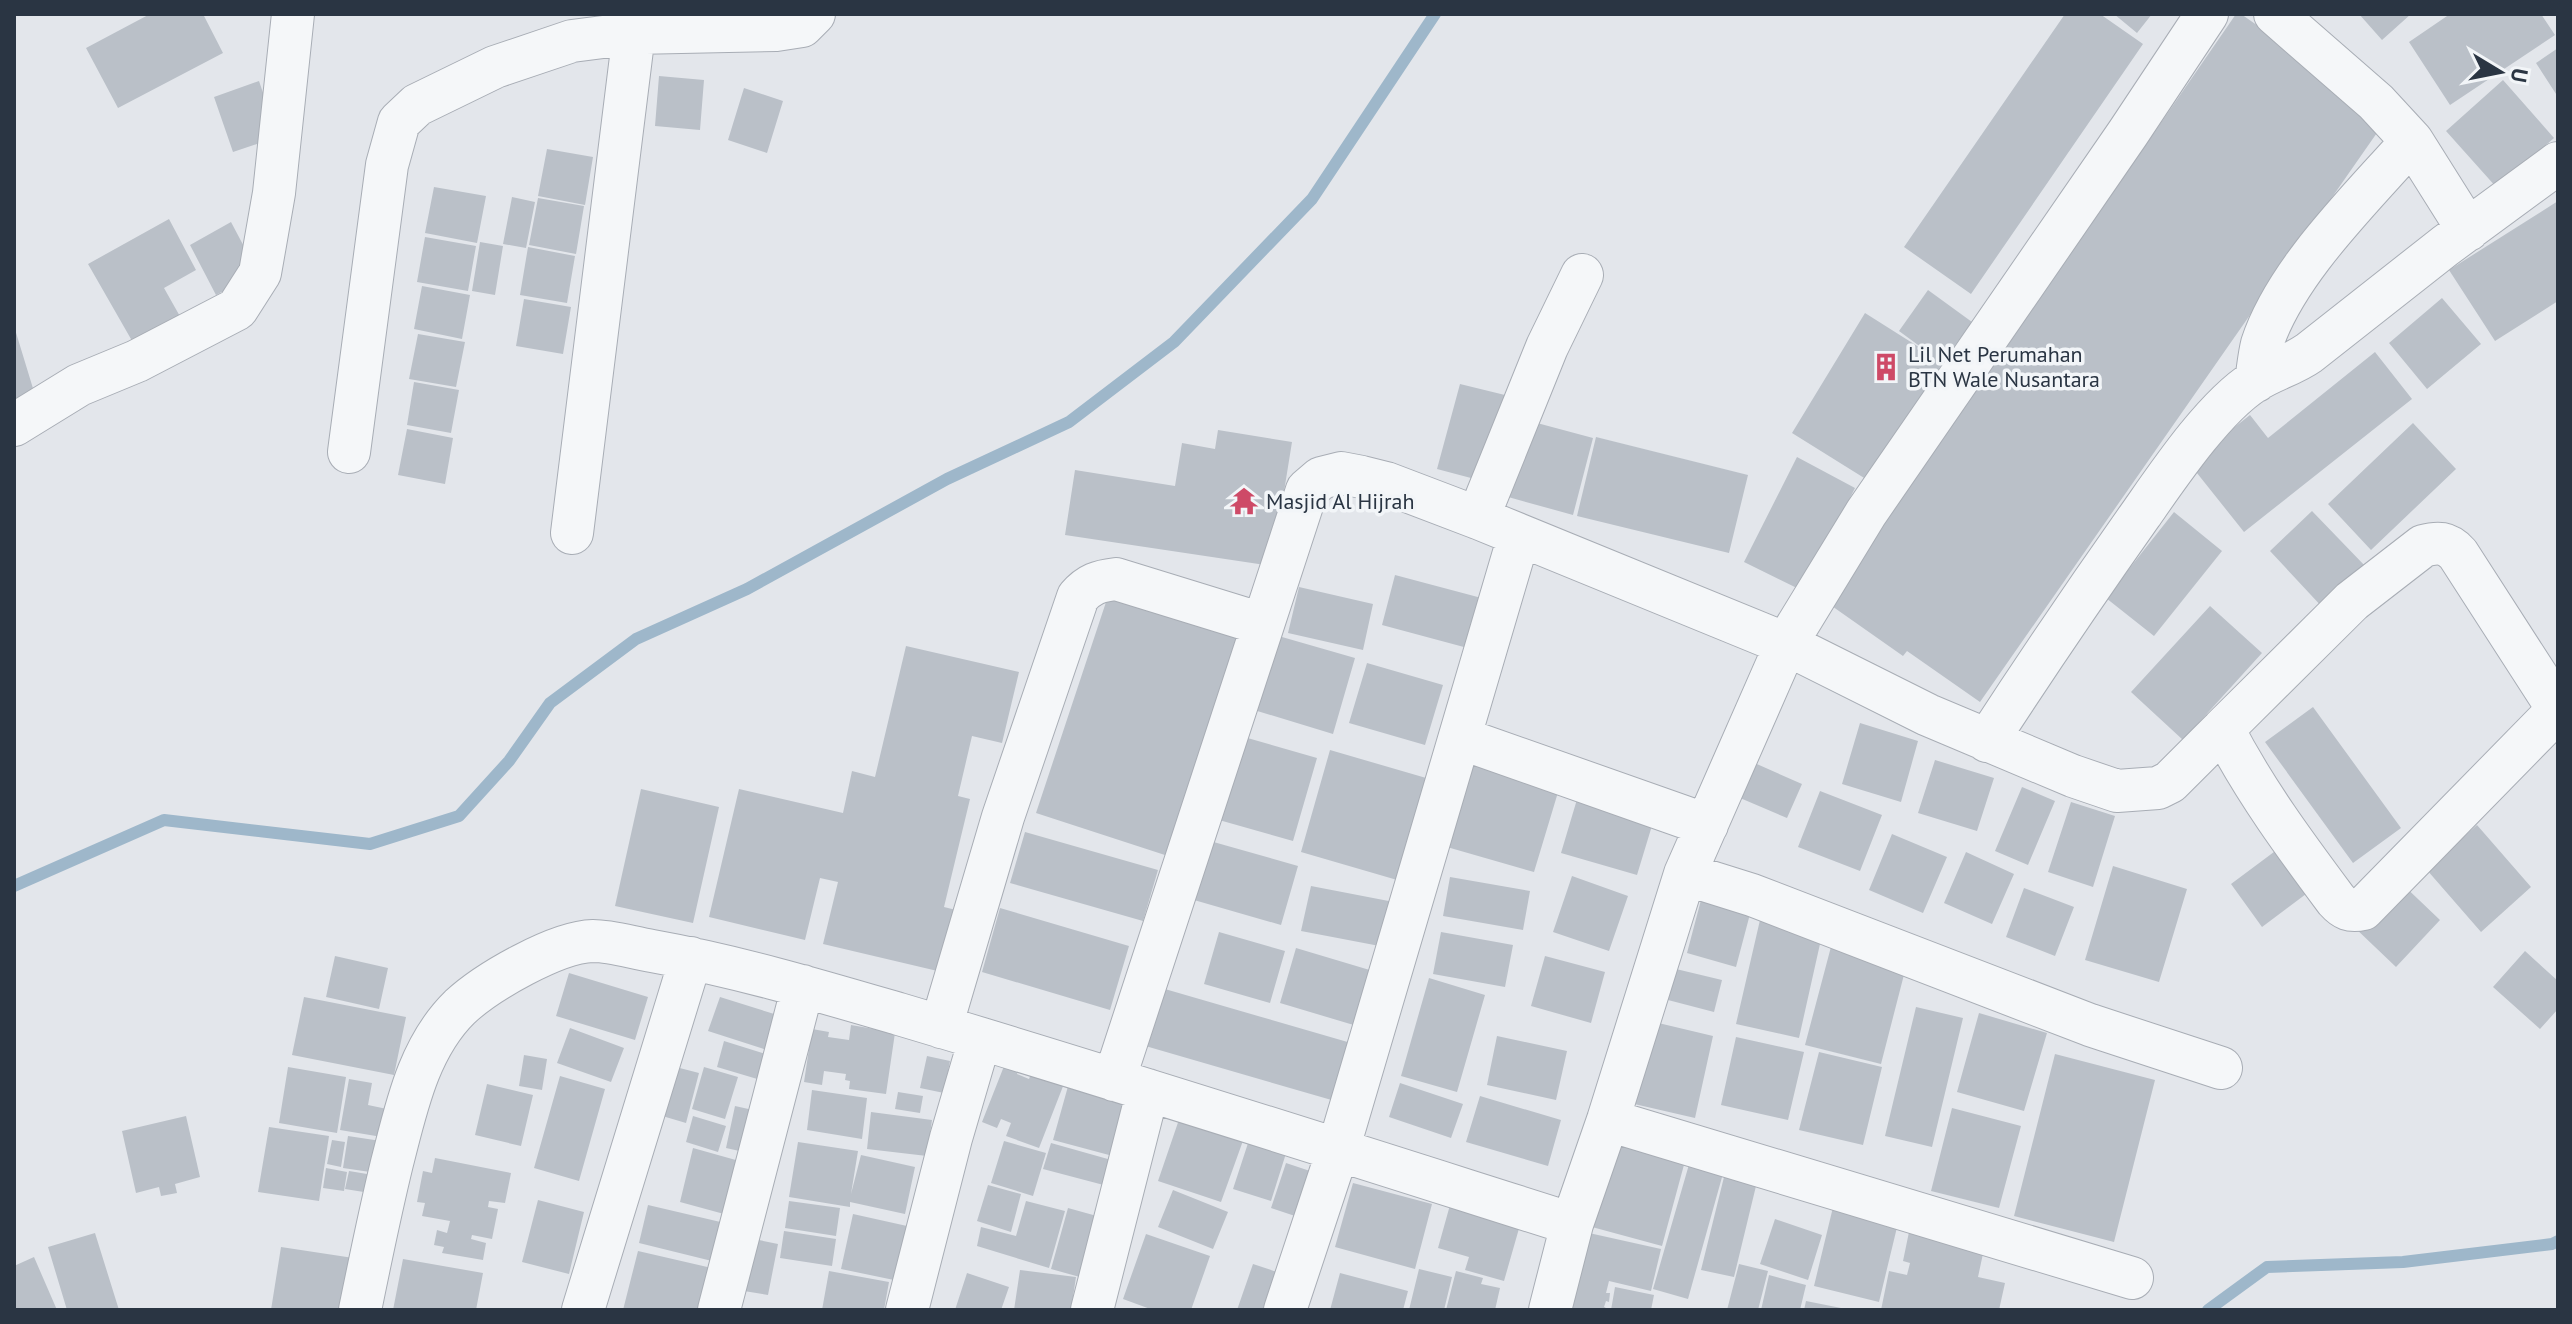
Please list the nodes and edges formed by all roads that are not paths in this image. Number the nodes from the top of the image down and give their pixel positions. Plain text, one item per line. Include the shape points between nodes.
1 (814, 14) edge
2 (2207, 14) edge
3 (2275, 14) edge
4 (299, 17) edge
5 (634, 33) junction
6 (2412, 141) junction
7 (2558, 163) edge
8 (2468, 230) junction
9 (1582, 275) dead end
10 (2256, 381) junction
11 (14, 425) edge
12 (349, 452) dead end
13 (1478, 518) junction
14 (572, 533) dead end
15 (1519, 536) junction
16 (1262, 624) junction
17 (1786, 644) junction
18 (2558, 709) edge
19 (2223, 729) junction
20 (1460, 738) junction
21 (1987, 741) junction
22 (1707, 825) junction
23 (1685, 874) junction
24 (691, 958) junction
25 (803, 986) junction
26 (941, 1027) junction
27 (980, 1039) junction
28 (2221, 1068) dead end
29 (1131, 1085) junction
30 (1608, 1120) junction
31 (1338, 1150) junction
32 (1572, 1224) junction
33 (2132, 1278) dead end
34 (360, 1310) edge
35 (583, 1310) edge
36 (719, 1310) edge
37 (907, 1310) edge
38 (1092, 1310) edge
39 (1285, 1310) edge
40 (1550, 1310) edge

1 - 5 street via 802,26 776,30
2 - 17 street via 1866,513
3 - 6 street
4 - 11 street via 260,273 237,309 79,385
5 - 12 street via 572,41 495,67 417,105 399,122 387,165
5 - 14 street
6 - 8 street
6 - 10 street via 2305,264 2284,296 2262,345
7 - 8 street
8 - 10 street via 2295,363
9 - 13 street
10 - 21 street via 2224,407 2172,470
13 - 15 street
13 - 16 street via 1386,483 1341,473 1321,478 1307,490
15 - 17 street
15 - 20 street
16 - 26 street via 1116,579 1087,586 1078,597 1003,817
16 - 29 street
17 - 21 street
17 - 22 street
18 - 19 street via 2458,554 2433,543 2352,601
18 - 19 street via 2363,909 2355,911 2343,908 2282,827
19 - 21 street via 2170,782 2136,791 2105,788
20 - 22 street
20 - 31 street
22 - 23 street
23 - 28 street via 2090,1025
23 - 30 street
24 - 25 street
24 - 34 street via 594,941 572,944 487,986 447,1022 422,1063 405,1112
24 - 35 street
25 - 26 street
25 - 36 street
26 - 27 street
27 - 29 street
27 - 37 street
29 - 31 street
29 - 38 street
30 - 32 street
30 - 33 street
31 - 32 street
31 - 39 street
32 - 40 street

